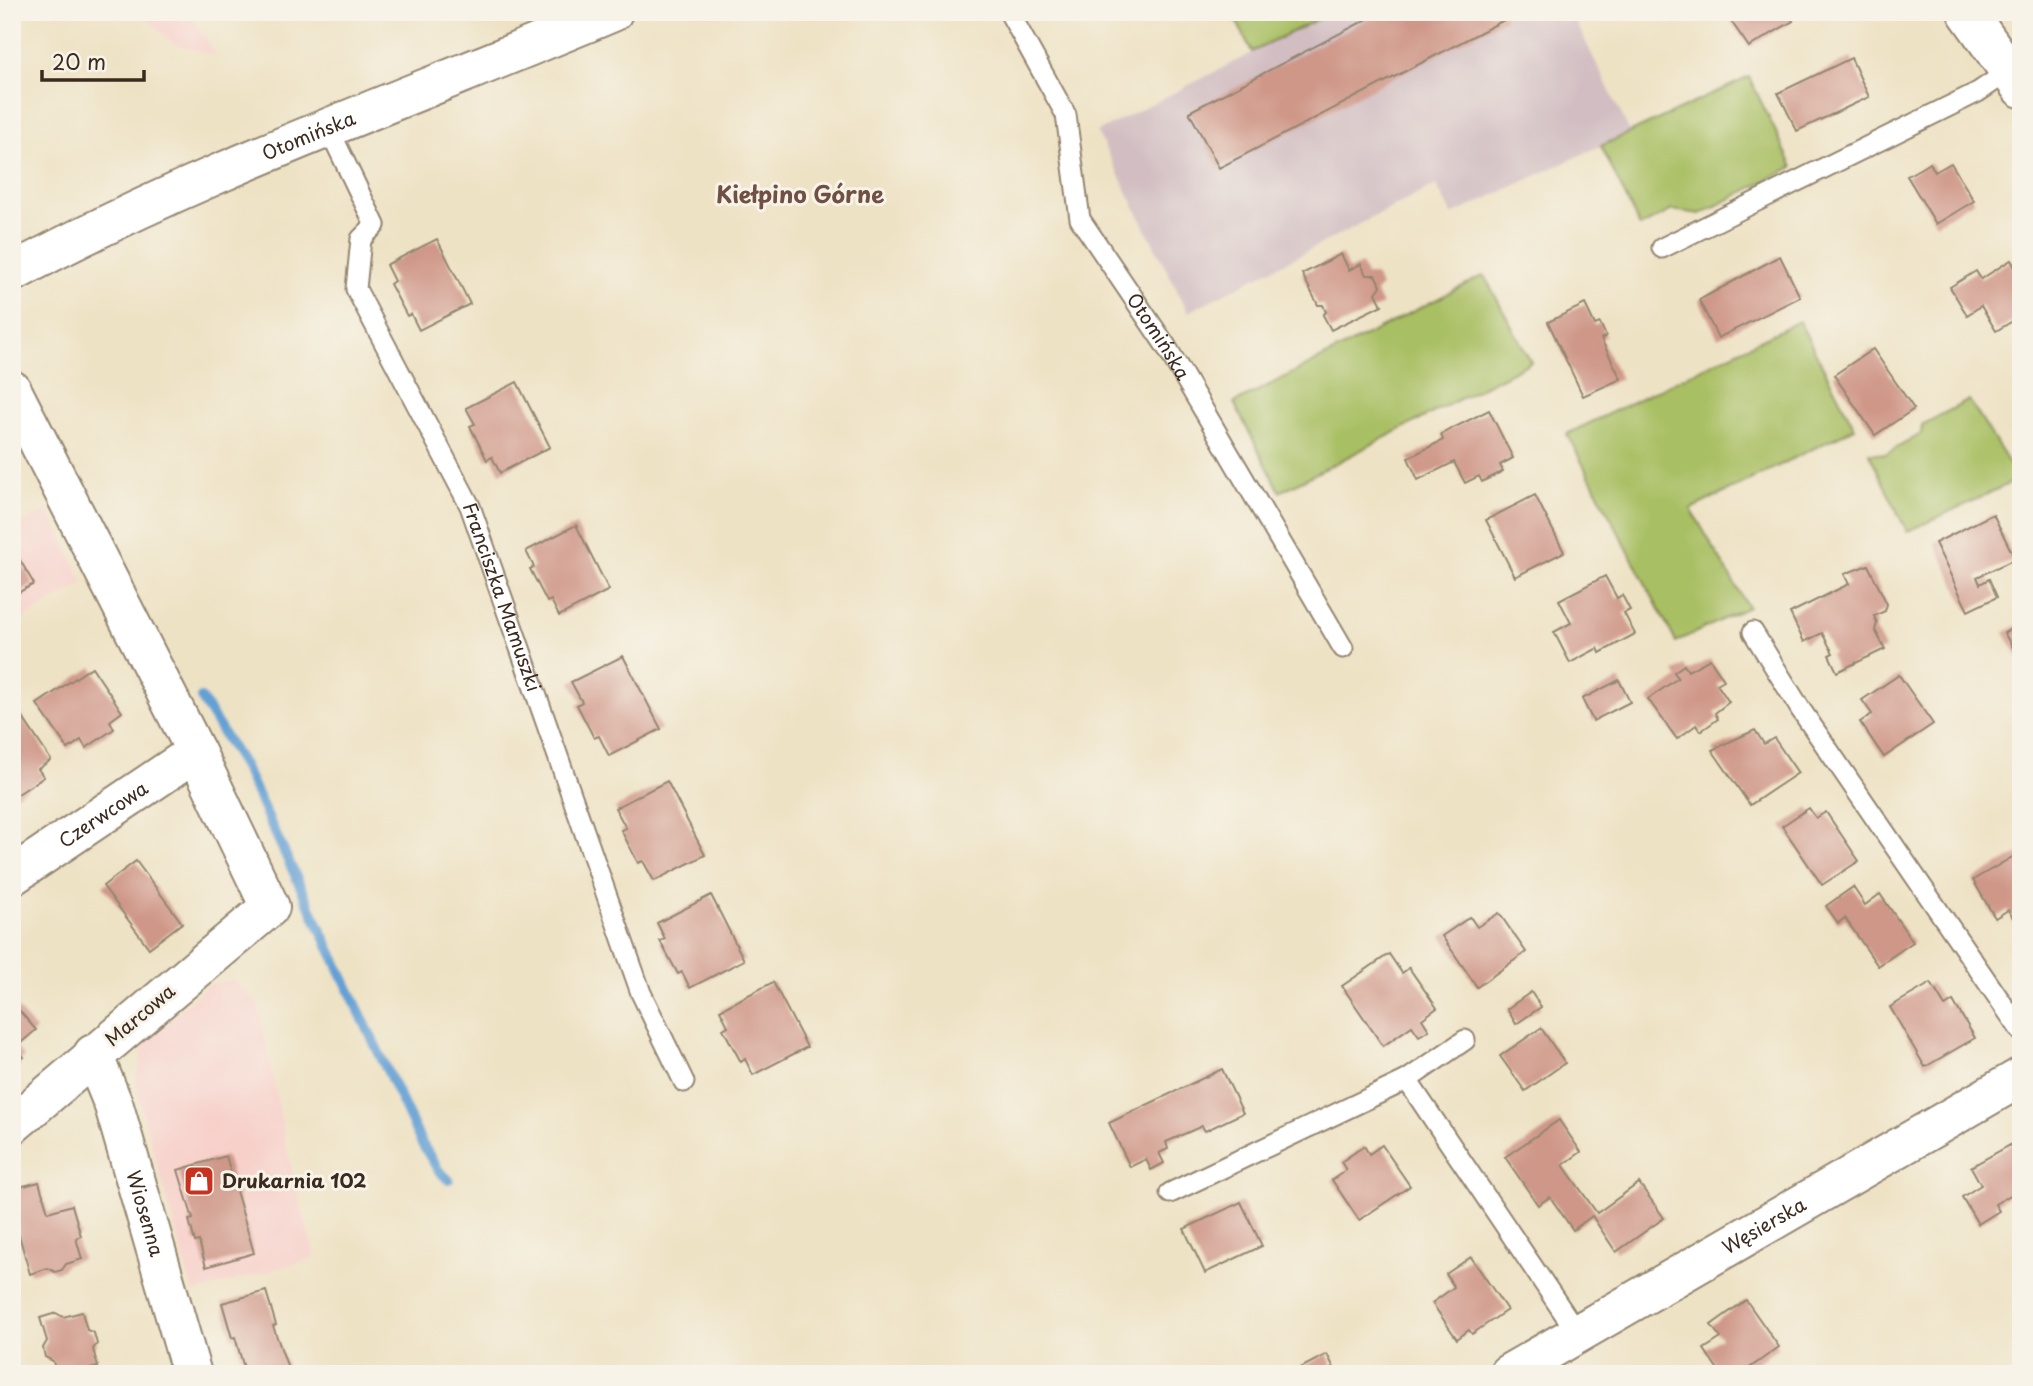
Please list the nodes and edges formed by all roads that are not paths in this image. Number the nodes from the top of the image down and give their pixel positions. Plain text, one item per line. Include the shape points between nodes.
1 (613, 12) edge
2 (1009, 12) edge
3 (1967, 12) edge
4 (2015, 79) edge
5 (329, 129) junction
6 (1662, 248) dead end
7 (12, 273) edge
8 (12, 390) edge
9 (1754, 632) dead end
10 (1343, 649) dead end
11 (196, 752) junction
12 (12, 876) edge
13 (2021, 1031) edge
14 (1465, 1040) dead end
15 (93, 1054) junction
16 (2021, 1077) edge
17 (1407, 1080) junction
18 (684, 1082) dead end
19 (12, 1125) edge
20 (1170, 1193) dead end
21 (1576, 1331) junction
22 (192, 1374) edge
23 (1508, 1374) edge

1 - 5 street, Otomińska
2 - 10 lane, Otomińska via 1066,115 1080,219 1166,346
3 - 4 street
4 - 6 lane via 1978,92
5 - 7 street, Otomińska via 161,198
5 - 18 lane, Franciszka Mamuszki via 375,225 361,239 356,289 470,506 641,993
8 - 11 street
9 - 13 lane via 1801,710
11 - 12 street, Czerwcowa
11 - 15 street, Marcowa via 270,907
14 - 17 lane
15 - 19 street, Marcowa
15 - 22 street, Wiosenna via 114,1106
16 - 21 street, Węsierska
17 - 20 lane
17 - 21 lane
21 - 23 street, Węsierska

